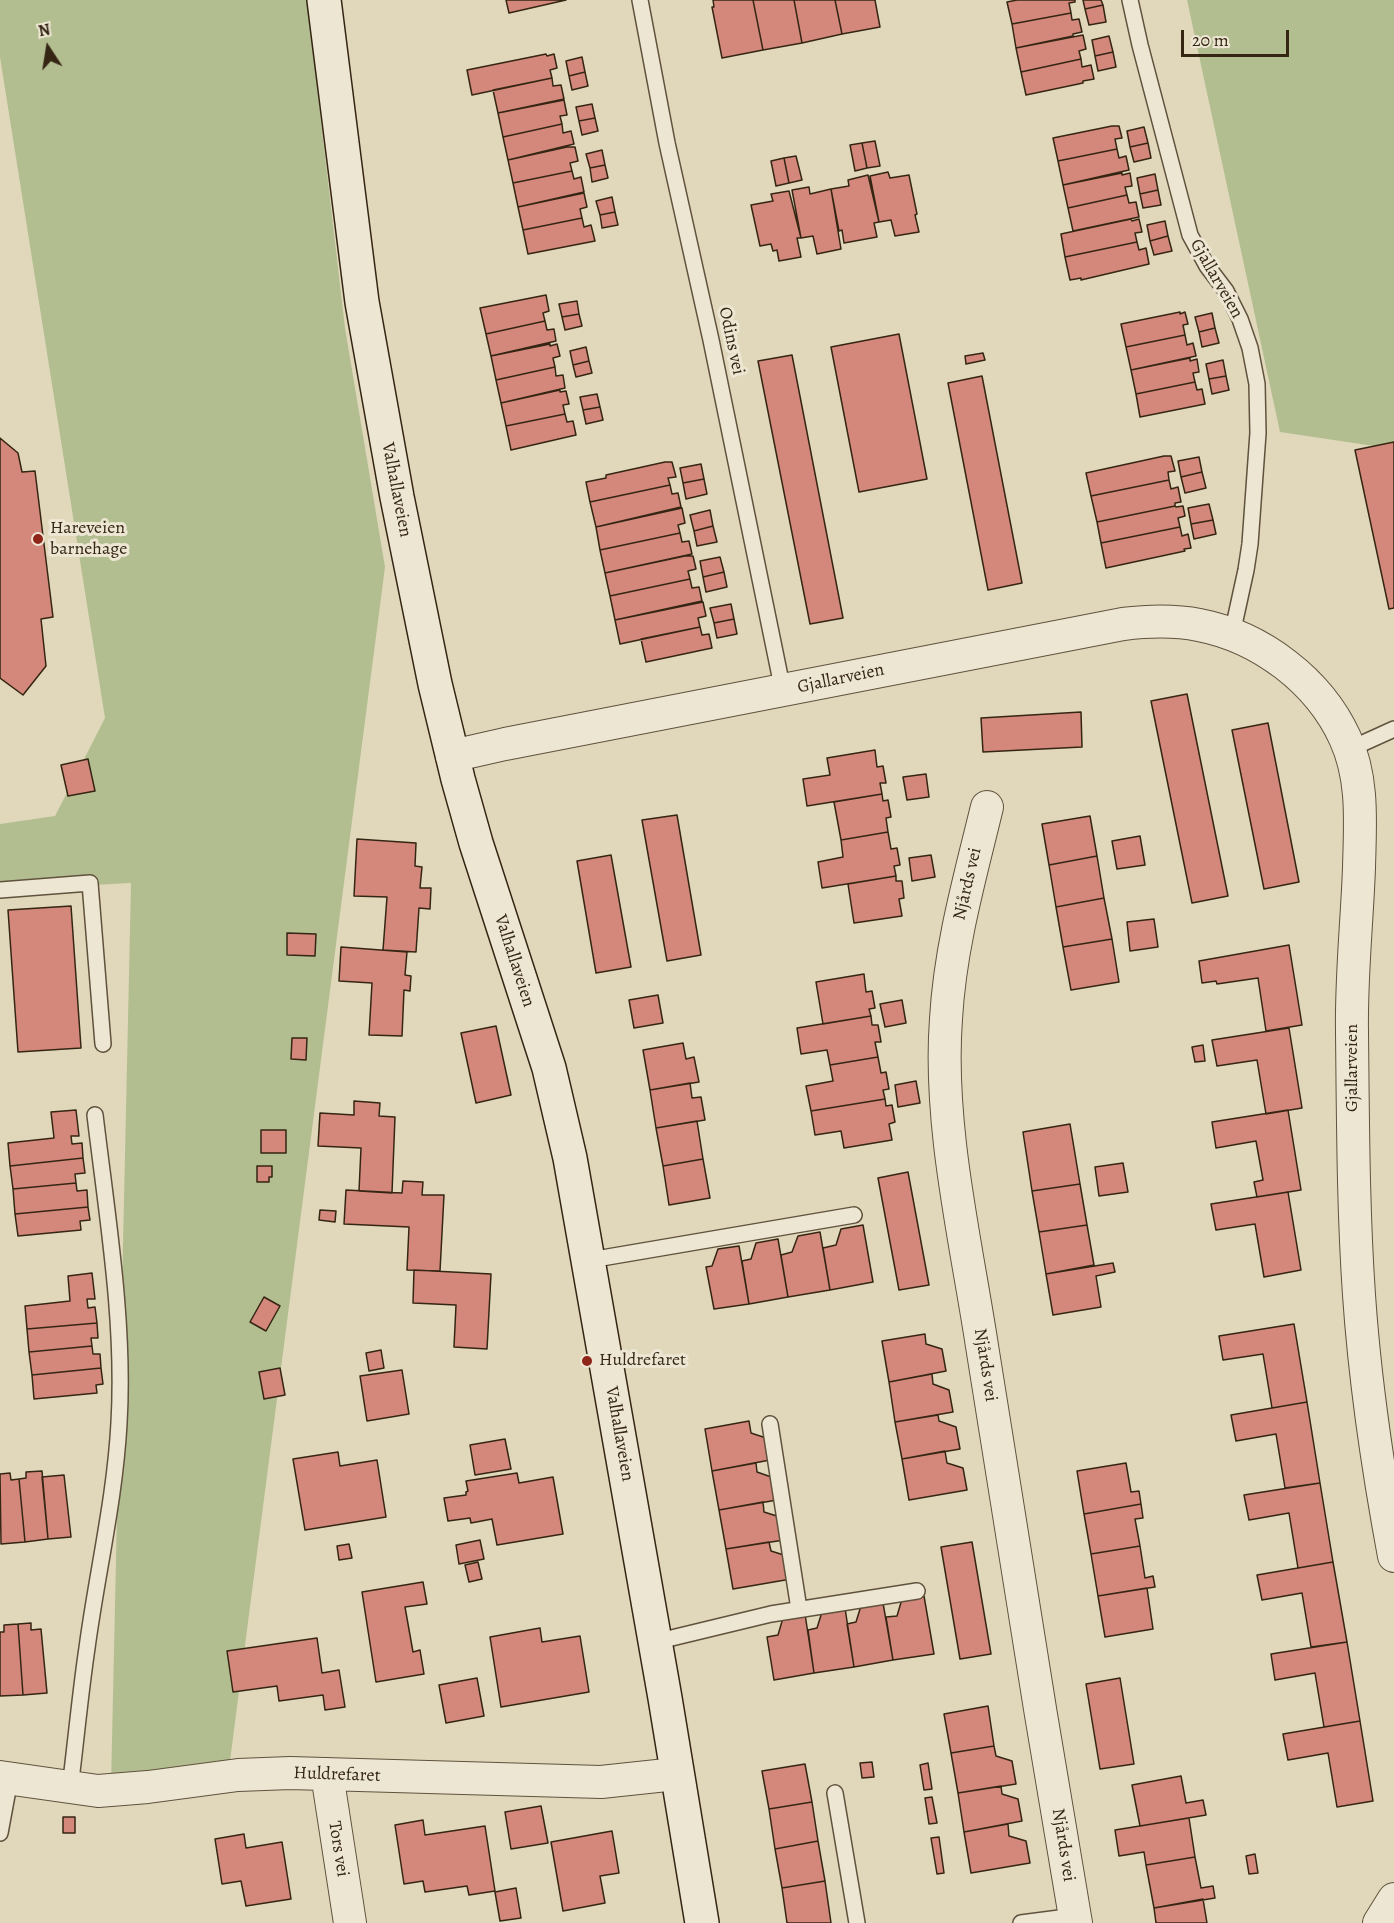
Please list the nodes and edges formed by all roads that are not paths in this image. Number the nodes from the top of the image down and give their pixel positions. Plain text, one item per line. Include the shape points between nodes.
1 (324, 0) edge
2 (640, 0) edge
3 (1130, 0) edge
4 (1232, 634) junction
5 (783, 691) junction
6 (1394, 729) edge
7 (1350, 749) junction
8 (452, 756) junction
9 (987, 807) dead end
10 (0, 890) edge
11 (103, 1044) dead end
12 (95, 1115) dead end
13 (854, 1215) dead end
14 (590, 1260) junction
15 (770, 1424) dead end
16 (1394, 1556) edge
17 (917, 1591) dead end
18 (799, 1609) junction
19 (655, 1642) junction
20 (327, 1774) junction
21 (676, 1774) junction
22 (70, 1788) junction
23 (4, 1792) edge
24 (835, 1793) dead end
25 (0, 1833) edge
26 (1394, 1899) edge
27 (1076, 1919) edge
28 (350, 1923) edge
29 (702, 1923) edge
30 (857, 1923) edge
31 (1021, 1923) edge
32 (1379, 1923) edge

1 - 8 street, Valhallaveien via 371,358
2 - 5 lane, Odins vei
3 - 4 lane, Gjallarveien via 1190,235 1240,319 1257,384 1258,433 1250,544
4 - 5 street, Gjallarveien via 1173,622 1123,624
4 - 7 street, Gjallarveien via 1282,661 1305,682 1325,704
5 - 8 street, Gjallarveien
6 - 7 lane
7 - 16 street, Gjallarveien via 1360,802 1352,1027 1358,1286 1368,1394
8 - 14 street, Valhallaveien via 549,1068
9 - 27 street, Njårds vei via 951,969 946,1018 947,1102 954,1171 1004,1489
10 - 11 lane via 90,882
12 - 22 lane via 114,1291 119,1424
13 - 14 lane
14 - 19 street, Valhallaveien
15 - 18 lane
17 - 18 lane
18 - 19 lane
19 - 21 street, Valhallaveien
20 - 21 street, Huldrefaret via 601,1782
20 - 22 street, Huldrefaret via 238,1775 123,1790
20 - 28 street, Tors vei
21 - 29 street, Valhallaveien
22 - 23 street, Huldrefaret
23 - 25 lane
24 - 30 lane
26 - 32 street
27 - 31 lane

